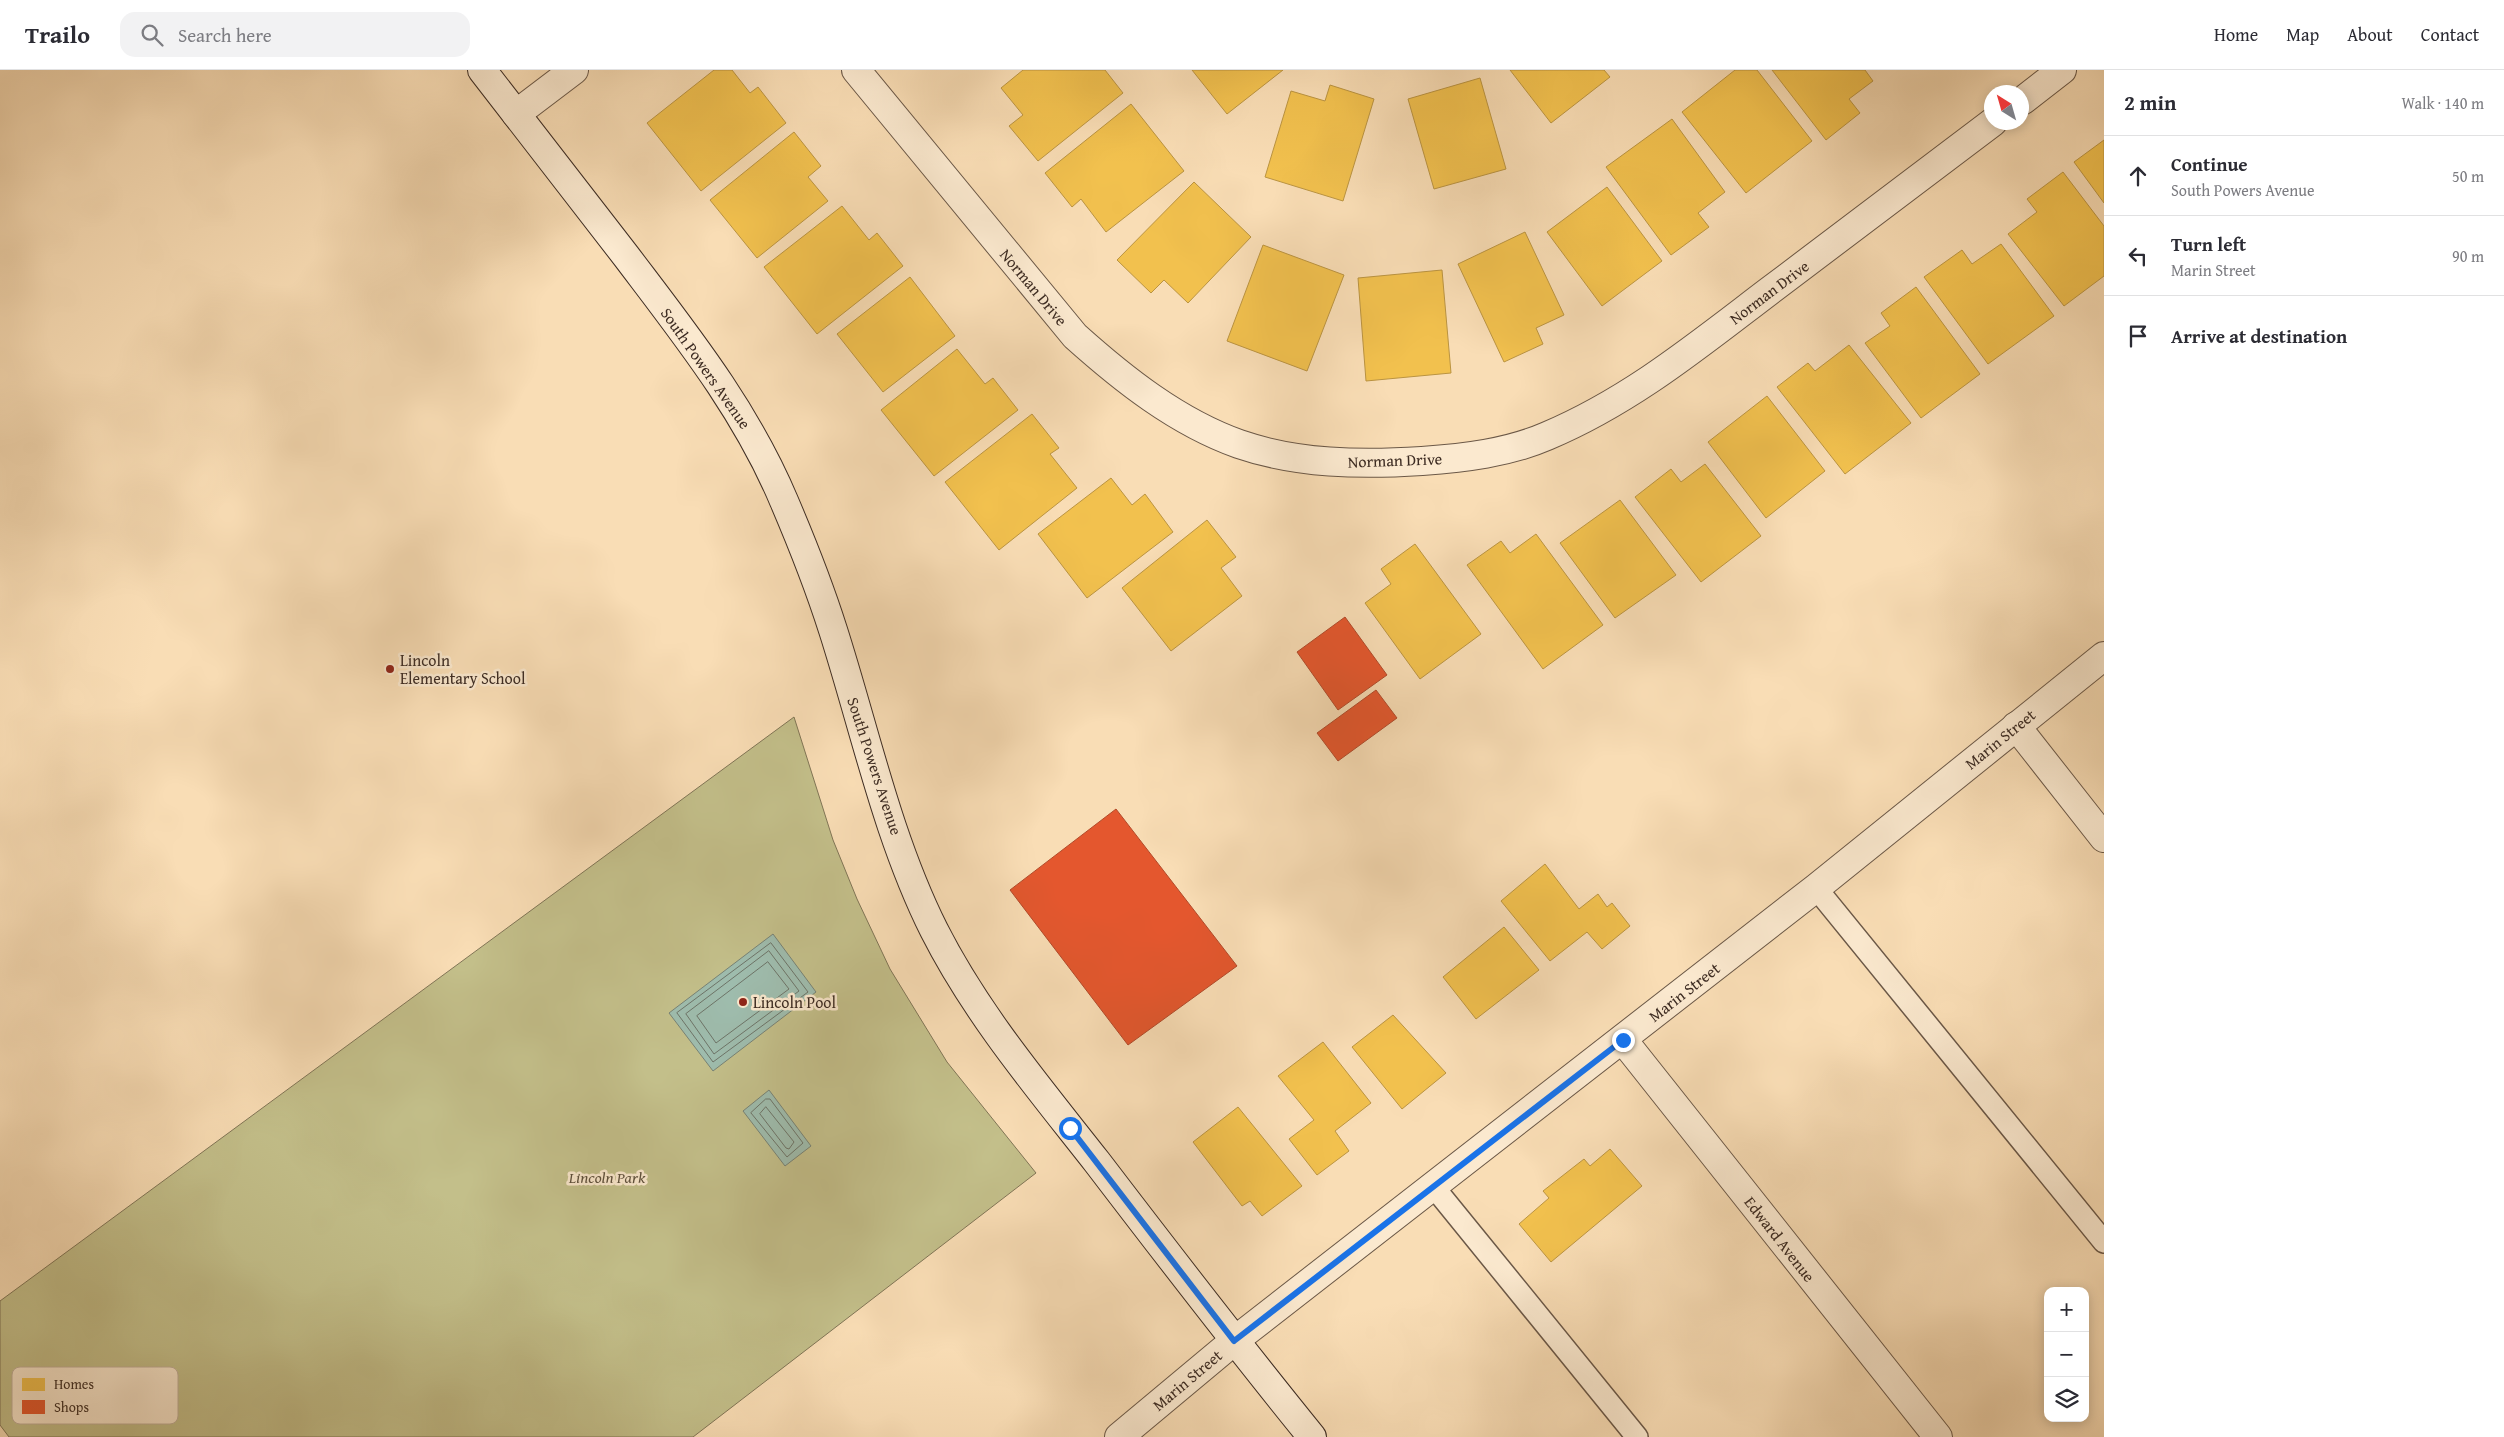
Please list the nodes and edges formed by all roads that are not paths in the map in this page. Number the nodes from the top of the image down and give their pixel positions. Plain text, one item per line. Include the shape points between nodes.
1 (482, 70) edge
2 (574, 70) edge
3 (856, 70) edge
4 (2062, 70) edge
5 (2029, 96) edge
6 (516, 114) junction
7 (1984, 129) edge
8 (2104, 656) edge
9 (2016, 726) junction
10 (2104, 838) edge
11 (1816, 888) junction
12 (1623, 1040) junction
13 (1433, 1186) junction
14 (2104, 1242) edge
15 (1234, 1341) junction
16 (1119, 1437) edge
17 (1312, 1437) edge
18 (1637, 1437) edge
19 (1938, 1437) edge

1 - 6 street, South Powers Avenue
2 - 6 street
3 - 7 street, Norman Drive via 1076,336 1113,370 1156,400 1238,444 1285,456 1336,462 1472,457 1544,437 1612,405 1686,354
4 - 5 street
6 - 15 street, South Powers Avenue via 719,380 755,439 783,497 833,628 882,793 916,886 934,929 970,992 1020,1064
8 - 9 street, Marin Street
9 - 10 street
9 - 11 street, Marin Street
11 - 12 street, Marin Street
11 - 14 lane
12 - 13 street, Marin Street
12 - 19 street, Edward Avenue
13 - 15 street, Marin Street
13 - 18 lane
15 - 16 street, Marin Street
15 - 17 street, South Powers Avenue

